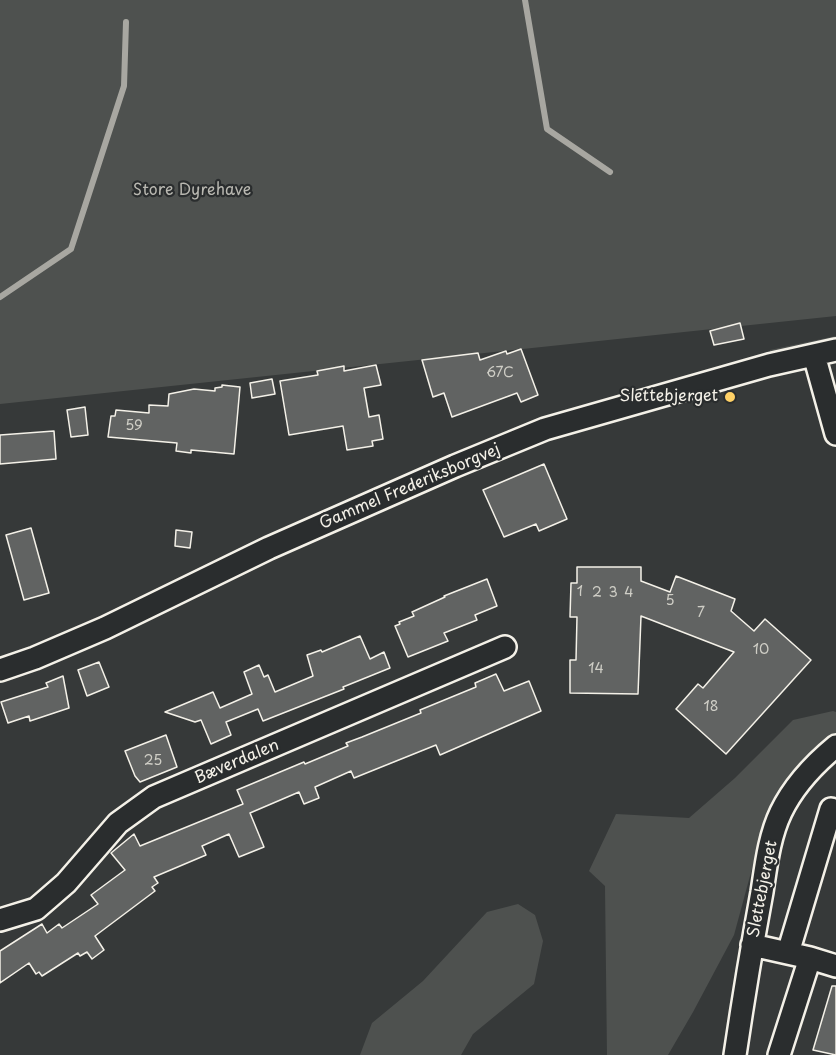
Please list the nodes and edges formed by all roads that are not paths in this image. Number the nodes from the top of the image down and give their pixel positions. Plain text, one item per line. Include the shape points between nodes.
1 (836, 350) edge
2 (814, 355) junction
3 (836, 434) edge
4 (505, 647) dead end
5 (0, 670) edge
6 (836, 746) edge
7 (831, 809) dead end
8 (0, 920) edge
9 (752, 945) junction
10 (788, 953) junction
11 (810, 958) junction
12 (835, 966) edge
13 (735, 1055) edge
14 (779, 1055) edge

1 - 2 street, Gammel Frederiksborgvej
2 - 3 street
2 - 5 street, Gammel Frederiksborgvej via 545,429 269,548 105,628
4 - 8 street, Bæverdalen via 154,797 118,823 66,883 36,909
6 - 9 street, Slettebjerget via 796,785 780,813
7 - 10 street
9 - 10 street, Slettebjerget
9 - 13 street, Slettebjerget
10 - 11 street, Slettebjerget
11 - 12 street, Slettebjerget
11 - 14 street

